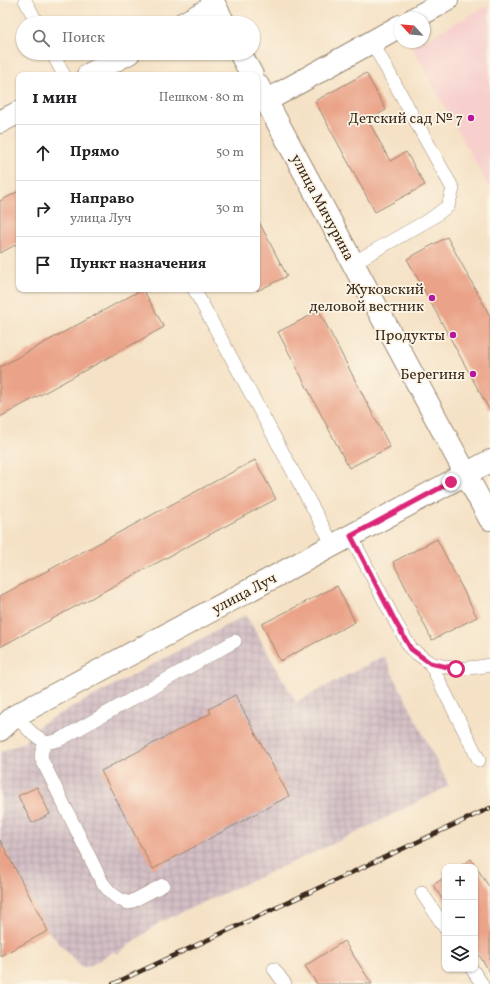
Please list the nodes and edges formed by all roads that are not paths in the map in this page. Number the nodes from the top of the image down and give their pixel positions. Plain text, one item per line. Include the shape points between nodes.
1 (25, 0) edge
2 (447, 0) edge
3 (217, 10) edge
4 (426, 12) edge
5 (33, 16) edge
6 (202, 16) edge
7 (394, 29) edge
8 (372, 42) junction
9 (56, 60) edge
10 (116, 60) edge
11 (244, 60) edge
12 (62, 72) edge
13 (94, 72) edge
14 (250, 72) edge
15 (262, 93) edge
16 (16, 114) edge
17 (0, 122) edge
18 (353, 263) junction
19 (196, 292) edge
20 (490, 461) edge
21 (466, 474) junction
22 (490, 519) edge
23 (342, 540) junction
24 (235, 641) dead end
25 (430, 663) junction
26 (490, 665) edge
27 (8, 723) edge
28 (46, 743) junction
29 (479, 760) dead end
30 (163, 885) dead end
31 (422, 893) dead end
32 (442, 923) edge
33 (274, 969) dead end
34 (474, 972) edge
35 (285, 984) edge
36 (482, 984) edge

1 - 5 lane
2 - 4 street
3 - 6 street
7 - 8 street
8 - 15 street
8 - 18 lane via 453,189 448,206 432,218
9 - 12 lane
10 - 13 street
11 - 14 street
15 - 18 street, улица Мичурина
16 - 17 street
18 - 21 street, улица Мичурина
19 - 23 lane
20 - 21 street, улица Луч
21 - 22 street, улица Мичурина
21 - 23 street, улица Луч
23 - 25 lane via 411,649
23 - 27 street, улица Луч
24 - 28 lane via 59,740
25 - 26 lane via 456,669
25 - 29 lane
27 - 28 lane
28 - 30 lane via 41,758 109,892 128,903
31 - 32 lane
33 - 35 lane
34 - 36 lane

